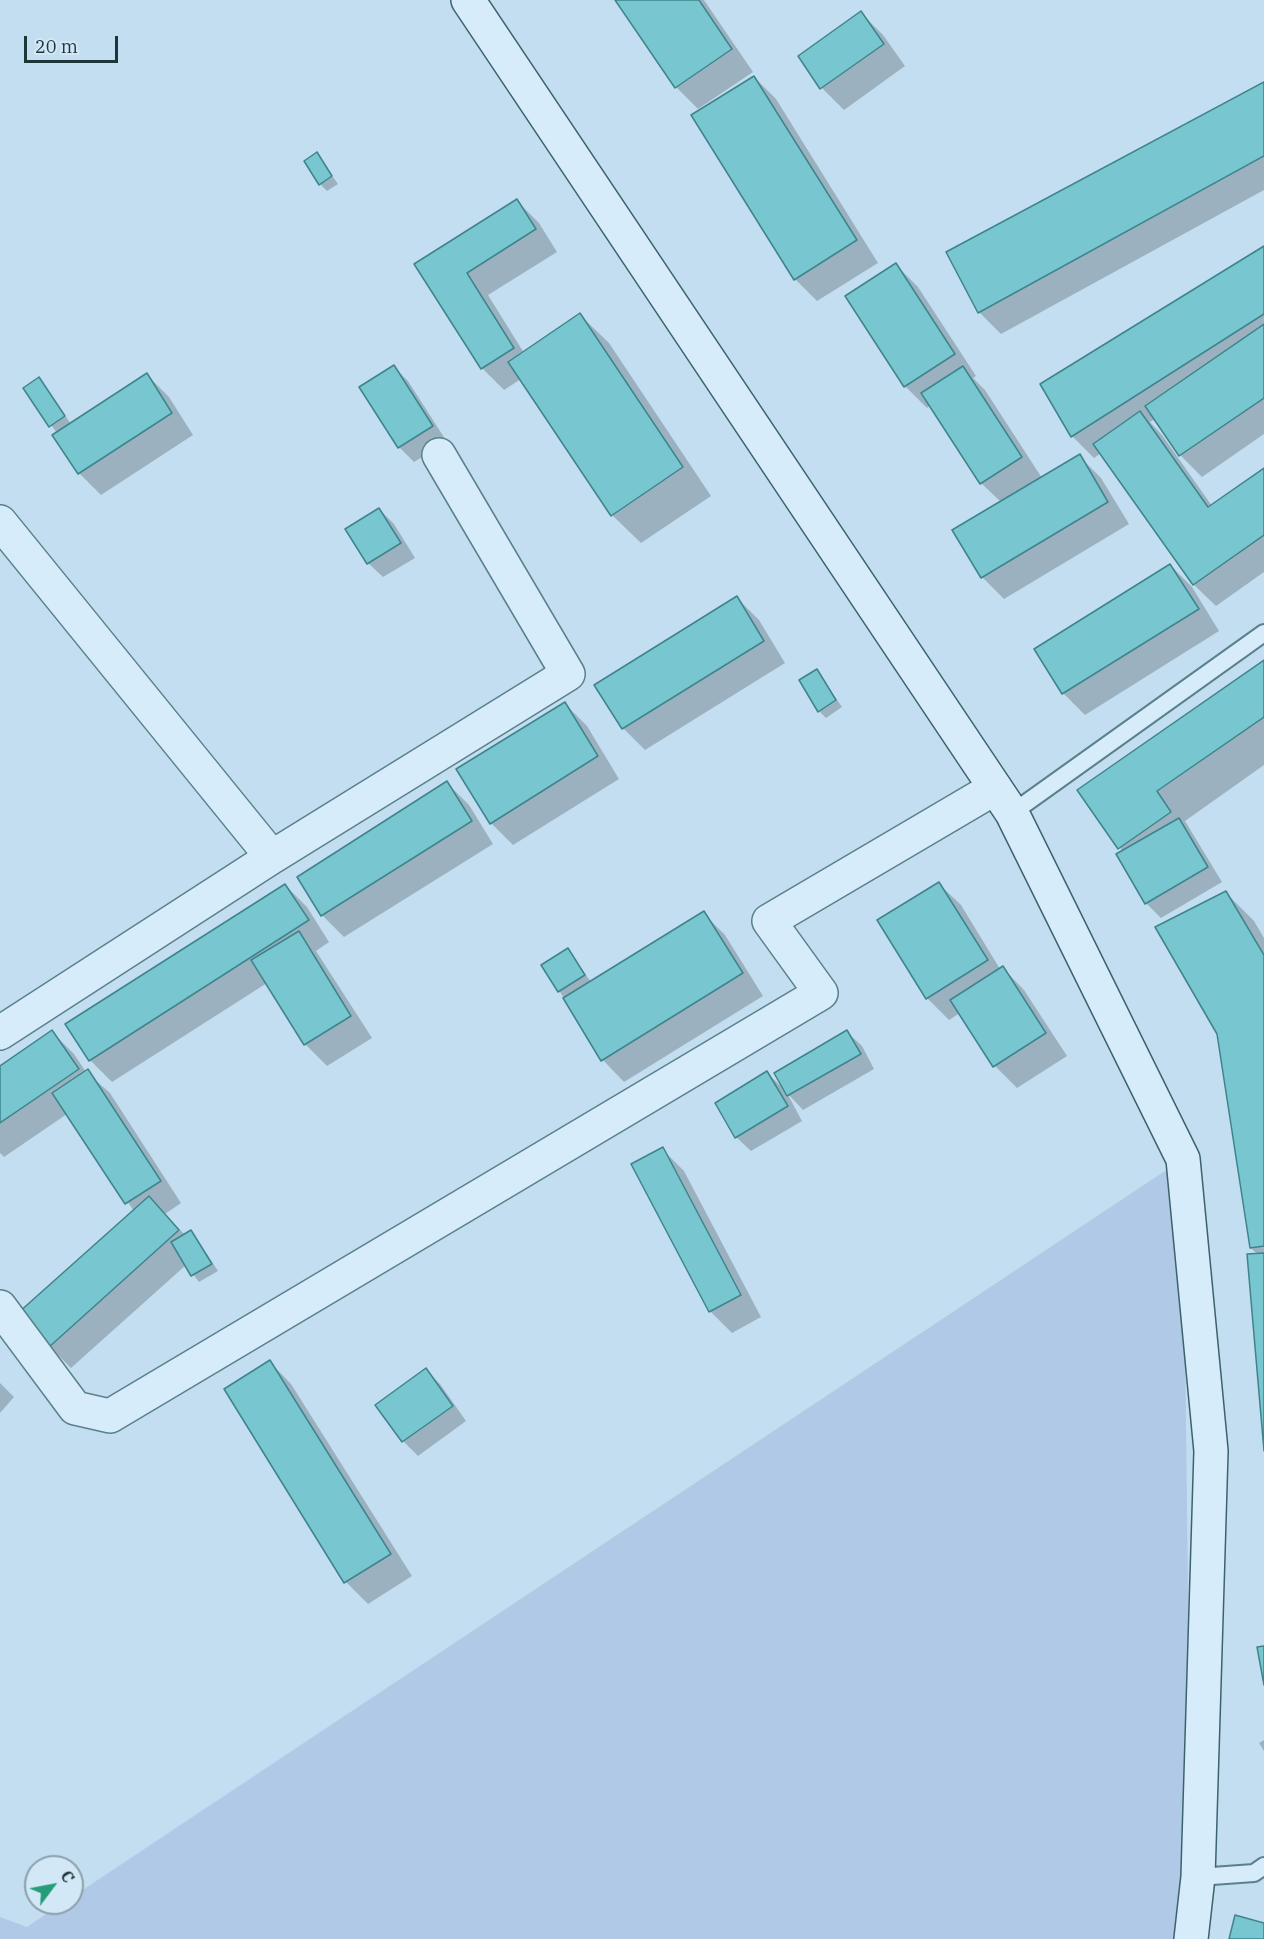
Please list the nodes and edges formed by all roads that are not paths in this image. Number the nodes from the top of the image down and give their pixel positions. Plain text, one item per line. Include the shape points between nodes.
1 (468, 0) edge
2 (438, 455) dead end
3 (0, 522) edge
4 (1264, 633) edge
5 (1004, 800) junction
6 (272, 857) junction
7 (0, 1033) edge
8 (0, 1307) edge
9 (1264, 1866) edge
10 (1198, 1877) junction
11 (1191, 1939) edge

1 - 5 street
2 - 6 street via 568,675
3 - 6 street
4 - 5 lane
5 - 8 street via 769,921 821,993 110,1416 75,1408
5 - 10 street via 1183,1159 1211,1451
6 - 7 street
9 - 10 lane via 1254,1873
10 - 11 street

